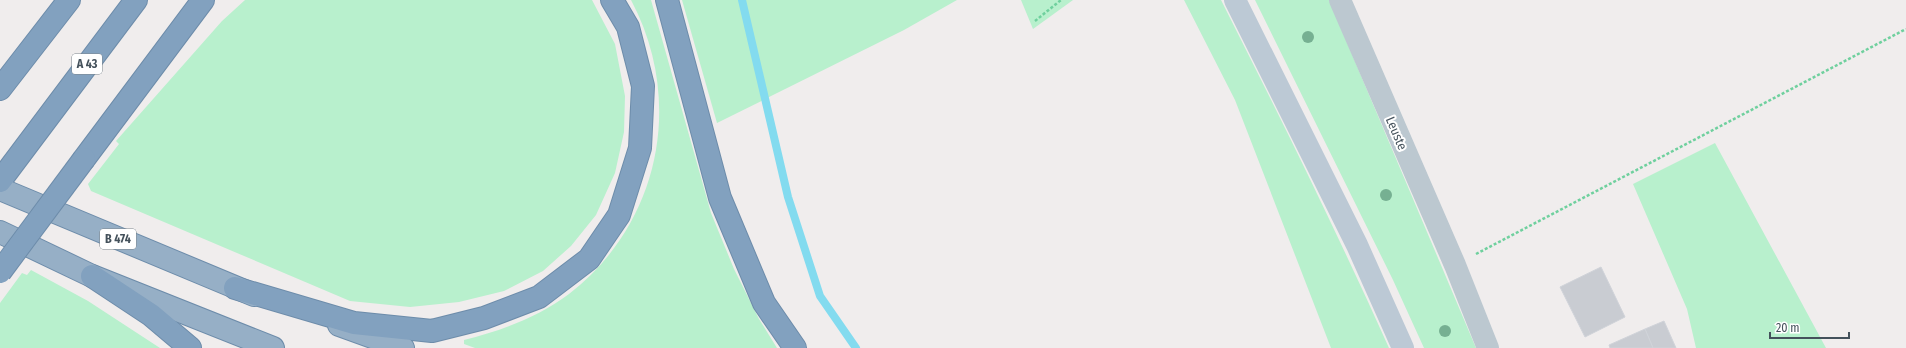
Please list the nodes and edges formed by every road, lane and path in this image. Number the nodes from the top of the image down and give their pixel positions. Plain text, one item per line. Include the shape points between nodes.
1 (69, 0) edge
2 (136, 0) edge
3 (203, 0) edge
4 (220, 0) edge
5 (612, 0) edge
6 (667, 0) edge
7 (1062, 0) edge
8 (1235, 0) edge
9 (1340, 0) edge
10 (1035, 20) dead end
11 (1906, 30) edge
12 (144, 80) junction
13 (0, 89) edge
14 (0, 181) edge
15 (0, 190) edge
16 (0, 232) edge
17 (1455, 265) junction
18 (0, 272) edge
19 (92, 276) junction
20 (235, 288) junction
21 (190, 348) edge
22 (273, 348) edge
23 (403, 348) edge
24 (795, 348) edge
25 (1403, 348) edge
26 (1488, 348) edge

1 - 13 highway
2 - 14 highway, A 43
3 - 12 highway
4 - 12 highway
5 - 20 highway via 628,27 643,86 640,148 619,215 589,259 538,297 484,318 432,331 354,323
6 - 24 highway via 720,198 764,303
7 - 10 path
8 - 25 main road via 1357,244
9 - 17 street, Leuste
11 - 17 path
12 - 18 highway, bridge
15 - 20 highway, B 474
16 - 19 highway
17 - 26 street, Leuste
19 - 21 highway via 151,315
19 - 22 highway
20 - 23 highway, B 474

